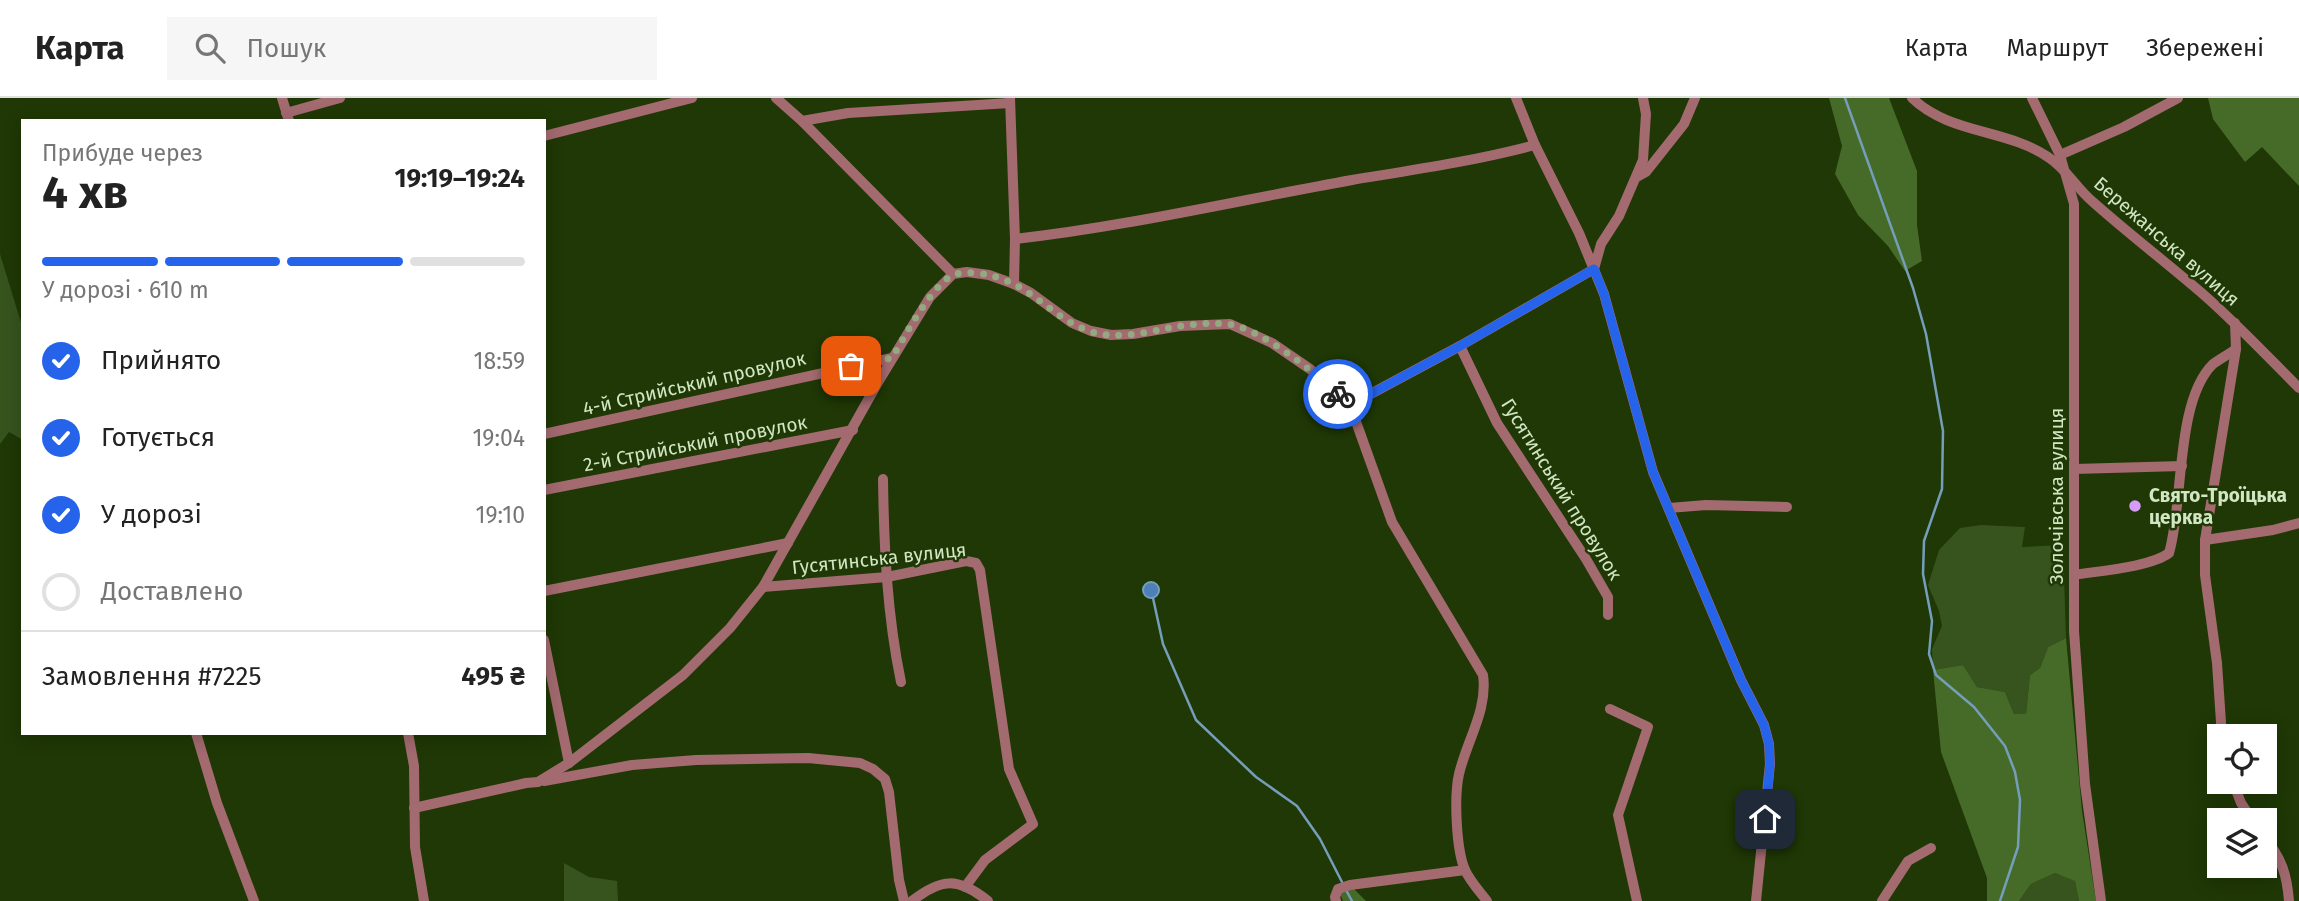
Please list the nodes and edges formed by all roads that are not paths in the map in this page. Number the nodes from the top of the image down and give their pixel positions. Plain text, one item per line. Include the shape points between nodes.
1 (282, 98) edge
2 (340, 98) edge
3 (692, 98) edge
4 (776, 98) edge
5 (1516, 98) edge
6 (1643, 98) edge
7 (1695, 98) edge
8 (1912, 98) edge
9 (2032, 98) edge
10 (2178, 98) edge
11 (1010, 100) edge
12 (288, 117) edge
13 (802, 121) junction
14 (546, 135) edge
15 (1535, 145) junction
16 (2060, 155) junction
17 (2064, 169) junction
18 (1637, 177) junction
19 (1016, 239) junction
20 (1594, 269) junction
21 (953, 274) junction
22 (1014, 284) junction
23 (2235, 323) junction
24 (1460, 346) junction
25 (2236, 349) junction
26 (892, 358) junction
27 (2299, 388) edge
28 (1350, 405) junction
29 (853, 430) junction
30 (546, 434) edge
31 (2182, 466) junction
32 (2074, 469) junction
33 (883, 479) dead end
34 (546, 490) edge
35 (1787, 507) dead end
36 (1669, 508) junction
37 (2299, 523) edge
38 (2205, 540) junction
39 (788, 543) junction
40 (2074, 575) junction
41 (887, 578) junction
42 (764, 587) junction
43 (546, 591) edge
44 (1608, 615) dead end
45 (546, 650) edge
46 (901, 682) dead end
47 (1610, 709) dead end
48 (2220, 724) edge
49 (197, 735) edge
50 (408, 735) edge
51 (569, 763) junction
52 (538, 782) junction
53 (414, 808) junction
54 (1931, 848) dead end
55 (2277, 852) edge
56 (1465, 870) junction
57 (965, 887) junction
58 (254, 901) edge
59 (424, 901) edge
60 (904, 901) edge
61 (912, 901) edge
62 (988, 901) edge
63 (1336, 901) edge
64 (1488, 901) edge
65 (1637, 901) edge
66 (1756, 901) edge
67 (1882, 901) edge
68 (2101, 901) edge
69 (2288, 901) edge

1 - 12 street
2 - 12 street
3 - 14 street
4 - 13 street
5 - 15 street
6 - 18 street via 1645,145
7 - 18 street via 1684,124
8 - 17 street, Бережанська вулиця via 1922,108 1978,132 2035,149
9 - 16 street, Золочівська вулиця
10 - 16 street
11 - 13 street
11 - 19 street
13 - 21 street
15 - 19 street via 1411,172
15 - 20 street
16 - 17 street, Золочівська вулиця
17 - 23 street, Бережанська вулиця via 2089,200
17 - 32 street, Золочівська вулиця via 2074,204
18 - 20 street via 1601,244
19 - 22 street
20 - 24 street
20 - 36 street via 1653,472
21 - 22 street via 989,275
21 - 26 street, Гусятинська вулиця via 930,297
22 - 28 street via 1072,323 1111,335 1230,324 1296,359
23 - 25 street
23 - 27 street, Бережанська вулиця
24 - 28 street
24 - 44 street, Гусятинський провулок via 1497,423 1608,597
25 - 31 street via 2213,365 2197,389
25 - 38 street
26 - 29 street, Гусятинська вулиця
26 - 30 street, 4-й Стрийський провулок
28 - 56 street via 1392,522 1483,675 1485,689 1459,775 1456,814
29 - 34 street, 2-й Стрийський провулок
29 - 39 street, Гусятинська вулиця
31 - 32 street
31 - 40 street via 2167,555
32 - 40 street, Золочівська вулиця
33 - 41 street
35 - 36 street
36 - 66 street via 1769,744
37 - 38 street
38 - 48 street
39 - 42 street, Гусятинська вулиця
39 - 43 street
40 - 68 street, Золочівська вулиця via 2085,784
41 - 42 street, Гусятинська вулиця
41 - 46 street
41 - 57 street, Гусятинська вулиця via 966,561 976,563 980,570 1009,769 1033,824 985,860
42 - 51 street via 684,675
45 - 51 street
47 - 65 street via 1648,727 1618,815
49 - 58 street
50 - 53 street
51 - 52 street
52 - 53 street
52 - 60 street via 632,765 696,760 808,758 860,763 885,779
53 - 59 street
54 - 67 street via 1908,862
55 - 69 street via 2287,879
56 - 63 street via 1344,887
56 - 64 street
57 - 61 street via 943,882
57 - 62 street

